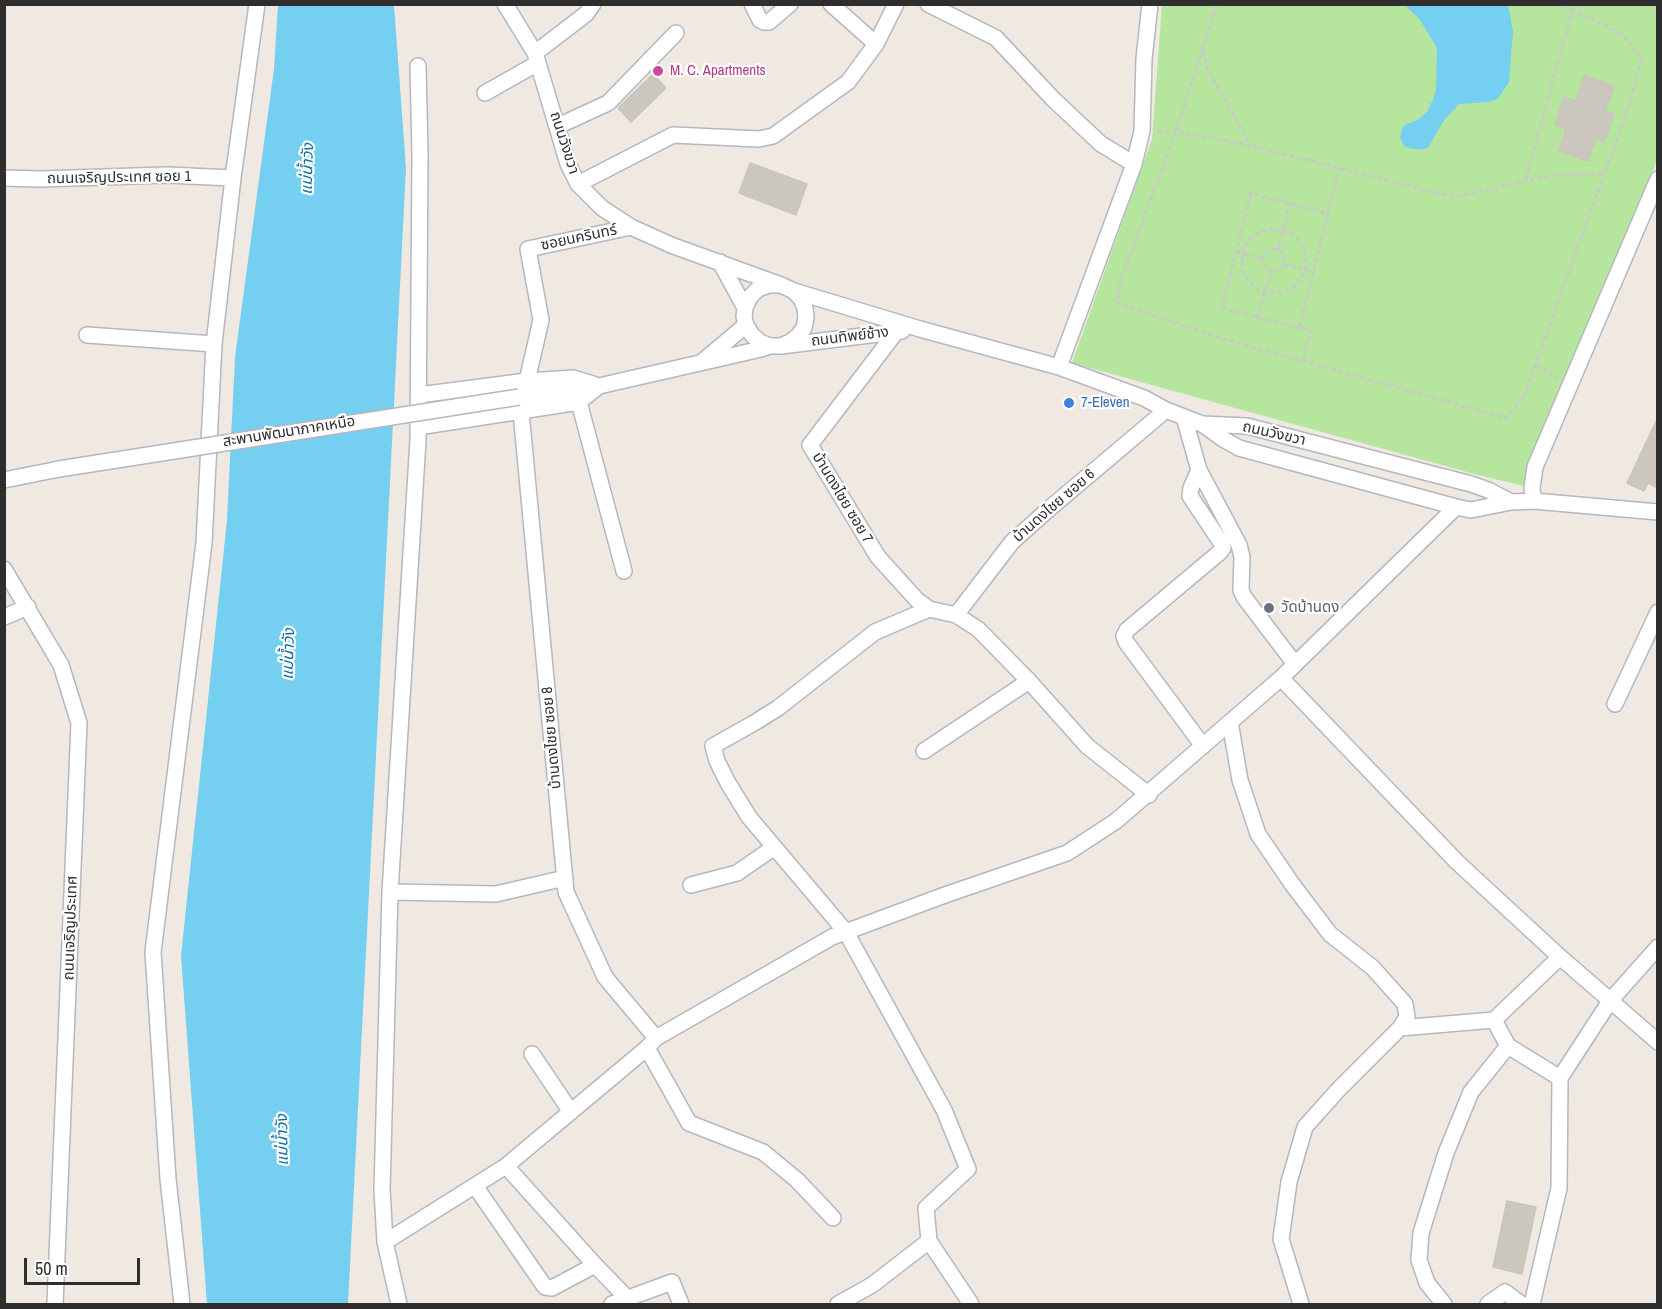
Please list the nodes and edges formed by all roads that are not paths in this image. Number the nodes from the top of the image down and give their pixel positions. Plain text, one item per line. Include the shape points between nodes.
1 (256, 4) edge
2 (505, 4) edge
3 (593, 4) edge
4 (752, 4) edge
5 (790, 4) edge
6 (831, 4) edge
7 (896, 4) edge
8 (928, 4) edge
9 (1150, 4) edge
10 (676, 33) dead end
11 (876, 44) junction
12 (536, 58) junction
13 (418, 66) dead end
14 (485, 93) dead end
15 (558, 126) junction
16 (1134, 164) junction
17 (4, 178) edge
18 (233, 178) junction
19 (1658, 179) edge
20 (578, 184) junction
21 (631, 227) junction
22 (720, 262) junction
23 (788, 288) junction
24 (745, 308) junction
25 (746, 325) junction
26 (920, 329) junction
27 (896, 332) junction
28 (87, 335) dead end
29 (214, 344) junction
30 (776, 346) junction
31 (700, 363) junction
32 (1059, 367) junction
33 (527, 381) junction
34 (598, 386) junction
35 (418, 395) junction
36 (579, 402) junction
37 (520, 405) junction
38 (1166, 410) junction
39 (1184, 417) junction
40 (1202, 424) junction
41 (418, 427) junction
42 (1199, 470) junction
43 (4, 480) edge
44 (1533, 501) junction
45 (1511, 502) junction
46 (1456, 507) junction
47 (1658, 512) edge
48 (4, 569) edge
49 (624, 572) dead end
50 (28, 607) junction
51 (929, 609) junction
52 (1658, 612) edge
53 (956, 615) junction
54 (4, 617) edge
55 (1294, 664) junction
56 (1281, 678) junction
57 (1029, 681) junction
58 (1615, 704) dead end
59 (1230, 722) junction
60 (1203, 746) junction
61 (924, 751) dead end
62 (1149, 795) junction
63 (773, 848) junction
64 (565, 878) junction
65 (692, 885) dead end
66 (390, 892) junction
67 (846, 932) junction
68 (1658, 947) edge
69 (1560, 957) junction
70 (1610, 1001) junction
71 (1494, 1020) junction
72 (1400, 1028) junction
73 (1658, 1042) edge
74 (652, 1043) junction
75 (1508, 1046) junction
76 (532, 1054) dead end
77 (1560, 1078) junction
78 (571, 1112) junction
79 (506, 1166) junction
80 (475, 1186) junction
81 (833, 1218) dead end
82 (929, 1241) junction
83 (385, 1242) junction
84 (595, 1266) junction
85 (628, 1299) junction
86 (55, 1305) edge
87 (182, 1305) edge
88 (399, 1305) edge
89 (612, 1305) edge
90 (681, 1305) edge
91 (838, 1305) edge
92 (971, 1305) edge
93 (1301, 1305) edge
94 (1444, 1305) edge
95 (1488, 1305) edge
96 (1521, 1305) edge
97 (1532, 1305) edge

1 - 18 street
2 - 12 street, ถนนวังขวา
3 - 12 street
4 - 5 street via 764,22
6 - 11 street
7 - 11 street
8 - 16 street via 996,38 1101,144
9 - 16 street via 1142,131
10 - 15 street via 608,103
11 - 20 street via 849,82 773,136 759,139 673,135
12 - 14 street
12 - 15 street, ถนนวังขวา
13 - 35 street
15 - 20 street, ถนนวังขวา
16 - 32 street
17 - 18 street, ถนนเจริญประเทศ ซอย 1
18 - 29 street
19 - 44 street via 1535,467
20 - 21 street, ถนนวังขวา via 602,208
21 - 22 street, ถนนวังขวา
21 - 33 street, ซอยนครินทร์ via 528,249 541,320
22 - 23 street, ถนนวังขวา
22 - 24 street
23 - 24 street via 769,285 758,289
23 - 26 street, ถนนวังขวา
23 - 30 street via 801,298 804,328 790,342
24 - 25 street
25 - 30 street via 760,342
25 - 31 street
26 - 27 street, ถนนทิพย์ช้าง
26 - 32 street, ถนนวังขวา
27 - 30 street, ถนนทิพย์ช้าง
27 - 51 street, บ้านดงไชย ซอย 7 via 810,444 878,557
28 - 29 street
29 - 87 street via 204,543 153,952 168,1179
30 - 31 street, ถนนทิพย์ช้าง
31 - 34 street, ถนนทิพย์ช้าง
32 - 38 street, ถนนวังขวา
33 - 34 street via 573,378
33 - 35 street
34 - 36 street
34 - 37 street, ถนนทิพย์ช้าง
35 - 41 street
36 - 37 street
36 - 49 street
37 - 41 street
37 - 43 street, สะพานพัฒนาภาคเหนือ, bridge
37 - 64 street, บ้านดงไชย ซอย 8
38 - 39 street, ถนนวังขวา
38 - 53 street, บ้านดงไชย ซอย 6 via 1012,542
39 - 40 street, ถนนวังขวา
39 - 42 street
40 - 45 street, ถนนวังขวา via 1247,426 1471,484
40 - 46 street via 1239,448
41 - 66 street
42 - 55 street via 1239,545 1244,597
42 - 60 street via 1190,496 1223,548 1124,636
44 - 45 street, ถนนวังขวา
44 - 47 street, ถนนวังขวา
45 - 46 street via 1471,510
46 - 55 street
48 - 50 street, ถนนเจริญประเทศ
50 - 54 street
50 - 86 street, ถนนเจริญประเทศ via 61,665 80,723
51 - 53 street, บ้านดงไชย ซอย 7
51 - 63 street via 874,632 778,708 713,746 728,783
52 - 58 street
53 - 57 street via 978,629
55 - 56 street
56 - 59 street
56 - 69 street via 1457,862
57 - 61 street
57 - 62 street via 1087,746
59 - 60 street
59 - 72 street via 1240,780 1258,834 1330,934 1373,968 1405,1004 1407,1017
60 - 62 street
62 - 67 street via 1068,854
63 - 65 street via 737,873
63 - 67 street
64 - 66 street via 496,894
64 - 74 street, บ้านดงไชย ซอย 8 via 566,892 605,977
66 - 83 street via 382,1190
67 - 74 street
67 - 82 street via 944,1110 968,1169 926,1208
68 - 70 street
69 - 70 street
69 - 71 street
70 - 73 street
70 - 77 street
71 - 72 street
71 - 75 street
72 - 93 street via 1305,1127 1289,1182 1281,1239
74 - 78 street
74 - 81 street, บ้านดงไชย ซอย 8 via 689,1123 763,1152
75 - 77 street
75 - 94 street via 1471,1092 1446,1153 1421,1233 1419,1260 1427,1283
76 - 78 street
77 - 97 street via 1559,1188
78 - 79 street
79 - 80 street
79 - 84 street
80 - 83 street
80 - 84 street via 545,1287 552,1288
82 - 91 street via 872,1285
82 - 92 street
83 - 88 street
84 - 85 street
85 - 89 street
85 - 90 street via 672,1282
95 - 96 street via 1505,1292

